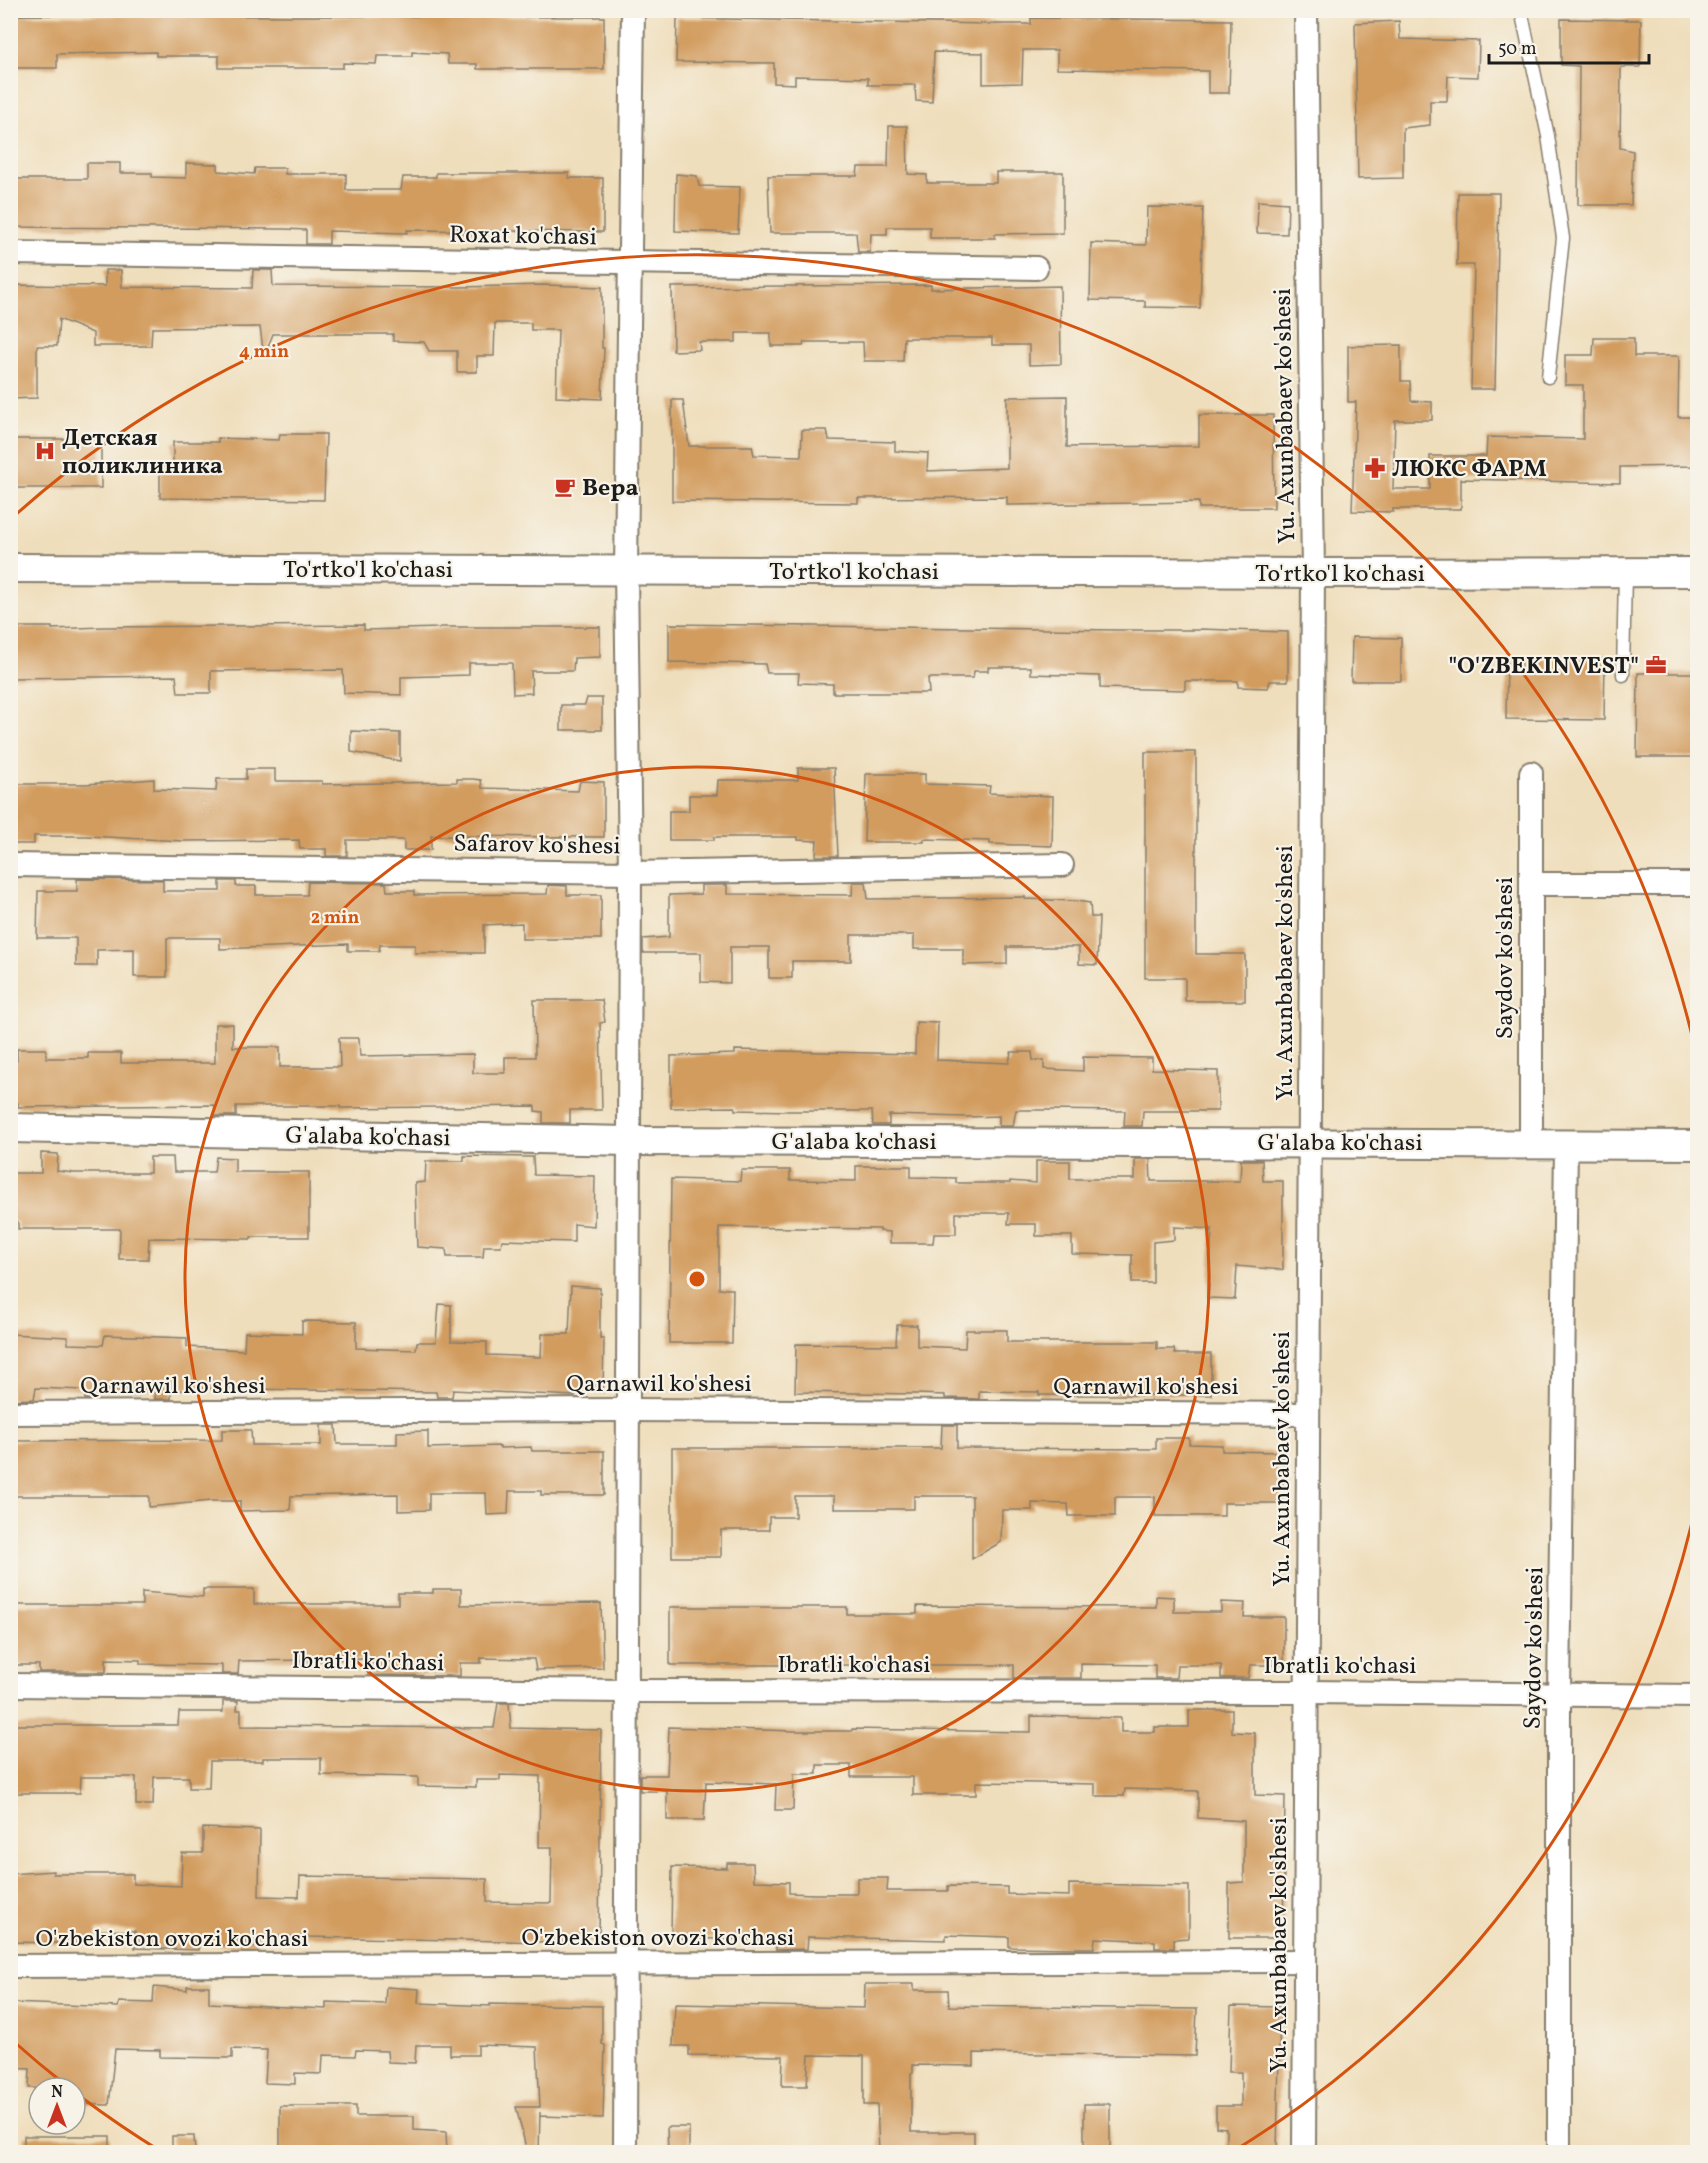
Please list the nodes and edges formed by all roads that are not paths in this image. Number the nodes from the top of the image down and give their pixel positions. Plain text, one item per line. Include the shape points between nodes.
1 (633, 10) edge
2 (1306, 10) edge
3 (1521, 10) edge
4 (10, 254) edge
5 (631, 263) junction
6 (1036, 268) dead end
7 (1548, 377) dead end
8 (10, 568) edge
9 (626, 570) junction
10 (1625, 572) junction
11 (1698, 572) edge
12 (1313, 573) junction
13 (1623, 675) dead end
14 (1531, 773) dead end
15 (10, 865) edge
16 (1062, 865) dead end
17 (630, 873) junction
18 (1531, 884) junction
19 (1698, 884) edge
20 (10, 1128) edge
21 (628, 1141) junction
22 (1310, 1142) junction
23 (1531, 1143) junction
24 (1566, 1144) junction
25 (1698, 1145) edge
26 (627, 1410) junction
27 (10, 1413) edge
28 (1308, 1414) junction
29 (10, 1685) edge
30 (626, 1691) junction
31 (1307, 1692) junction
32 (1559, 1694) junction
33 (1698, 1696) edge
34 (1305, 1961) junction
35 (626, 1964) junction
36 (10, 1966) edge
37 (625, 2152) edge
38 (1304, 2152) edge
39 (1559, 2152) edge

1 - 5 street
2 - 12 street, Yu. Axunbabaev ko'shesi
3 - 7 lane via 1548,136 1563,238
4 - 5 street, Roxat ko'chasi
5 - 6 street, Roxat ko'chasi
5 - 9 street
8 - 9 street, To'rtko'l ko'chasi
9 - 12 street, To'rtko'l ko'chasi
9 - 17 street
10 - 11 street, To'rtko'l ko'chasi
10 - 12 street, To'rtko'l ko'chasi
10 - 13 lane
12 - 22 street, Yu. Axunbabaev ko'shesi
14 - 18 street, Saydov ko'shesi
15 - 17 street, Safarov ko'shesi
16 - 17 street, Safarov ko'shesi
17 - 21 street
18 - 19 street
18 - 23 street, Saydov ko'shesi
20 - 21 street, G'alaba ko'chasi
21 - 22 street, G'alaba ko'chasi
21 - 26 street
22 - 23 street, G'alaba ko'chasi
22 - 28 street, Yu. Axunbabaev ko'shesi
23 - 24 street, G'alaba ko'chasi
24 - 25 street, G'alaba ko'chasi
24 - 32 street, Saydov ko'shesi
26 - 27 street, Qarnawil ko'shesi
26 - 28 street, Qarnawil ko'shesi
26 - 30 street
28 - 31 street, Yu. Axunbabaev ko'shesi
29 - 30 street, Ibratli ko'chasi
30 - 31 street, Ibratli ko'chasi
30 - 35 street
31 - 32 street, Ibratli ko'chasi
31 - 34 street, Yu. Axunbabaev ko'shesi
32 - 33 street, Ibratli ko'chasi
32 - 39 street, Saydov ko'shesi
34 - 35 street, O'zbekiston ovozi ko'chasi
34 - 38 street, Yu. Axunbabaev ko'shesi
35 - 36 street, O'zbekiston ovozi ko'chasi
35 - 37 street

